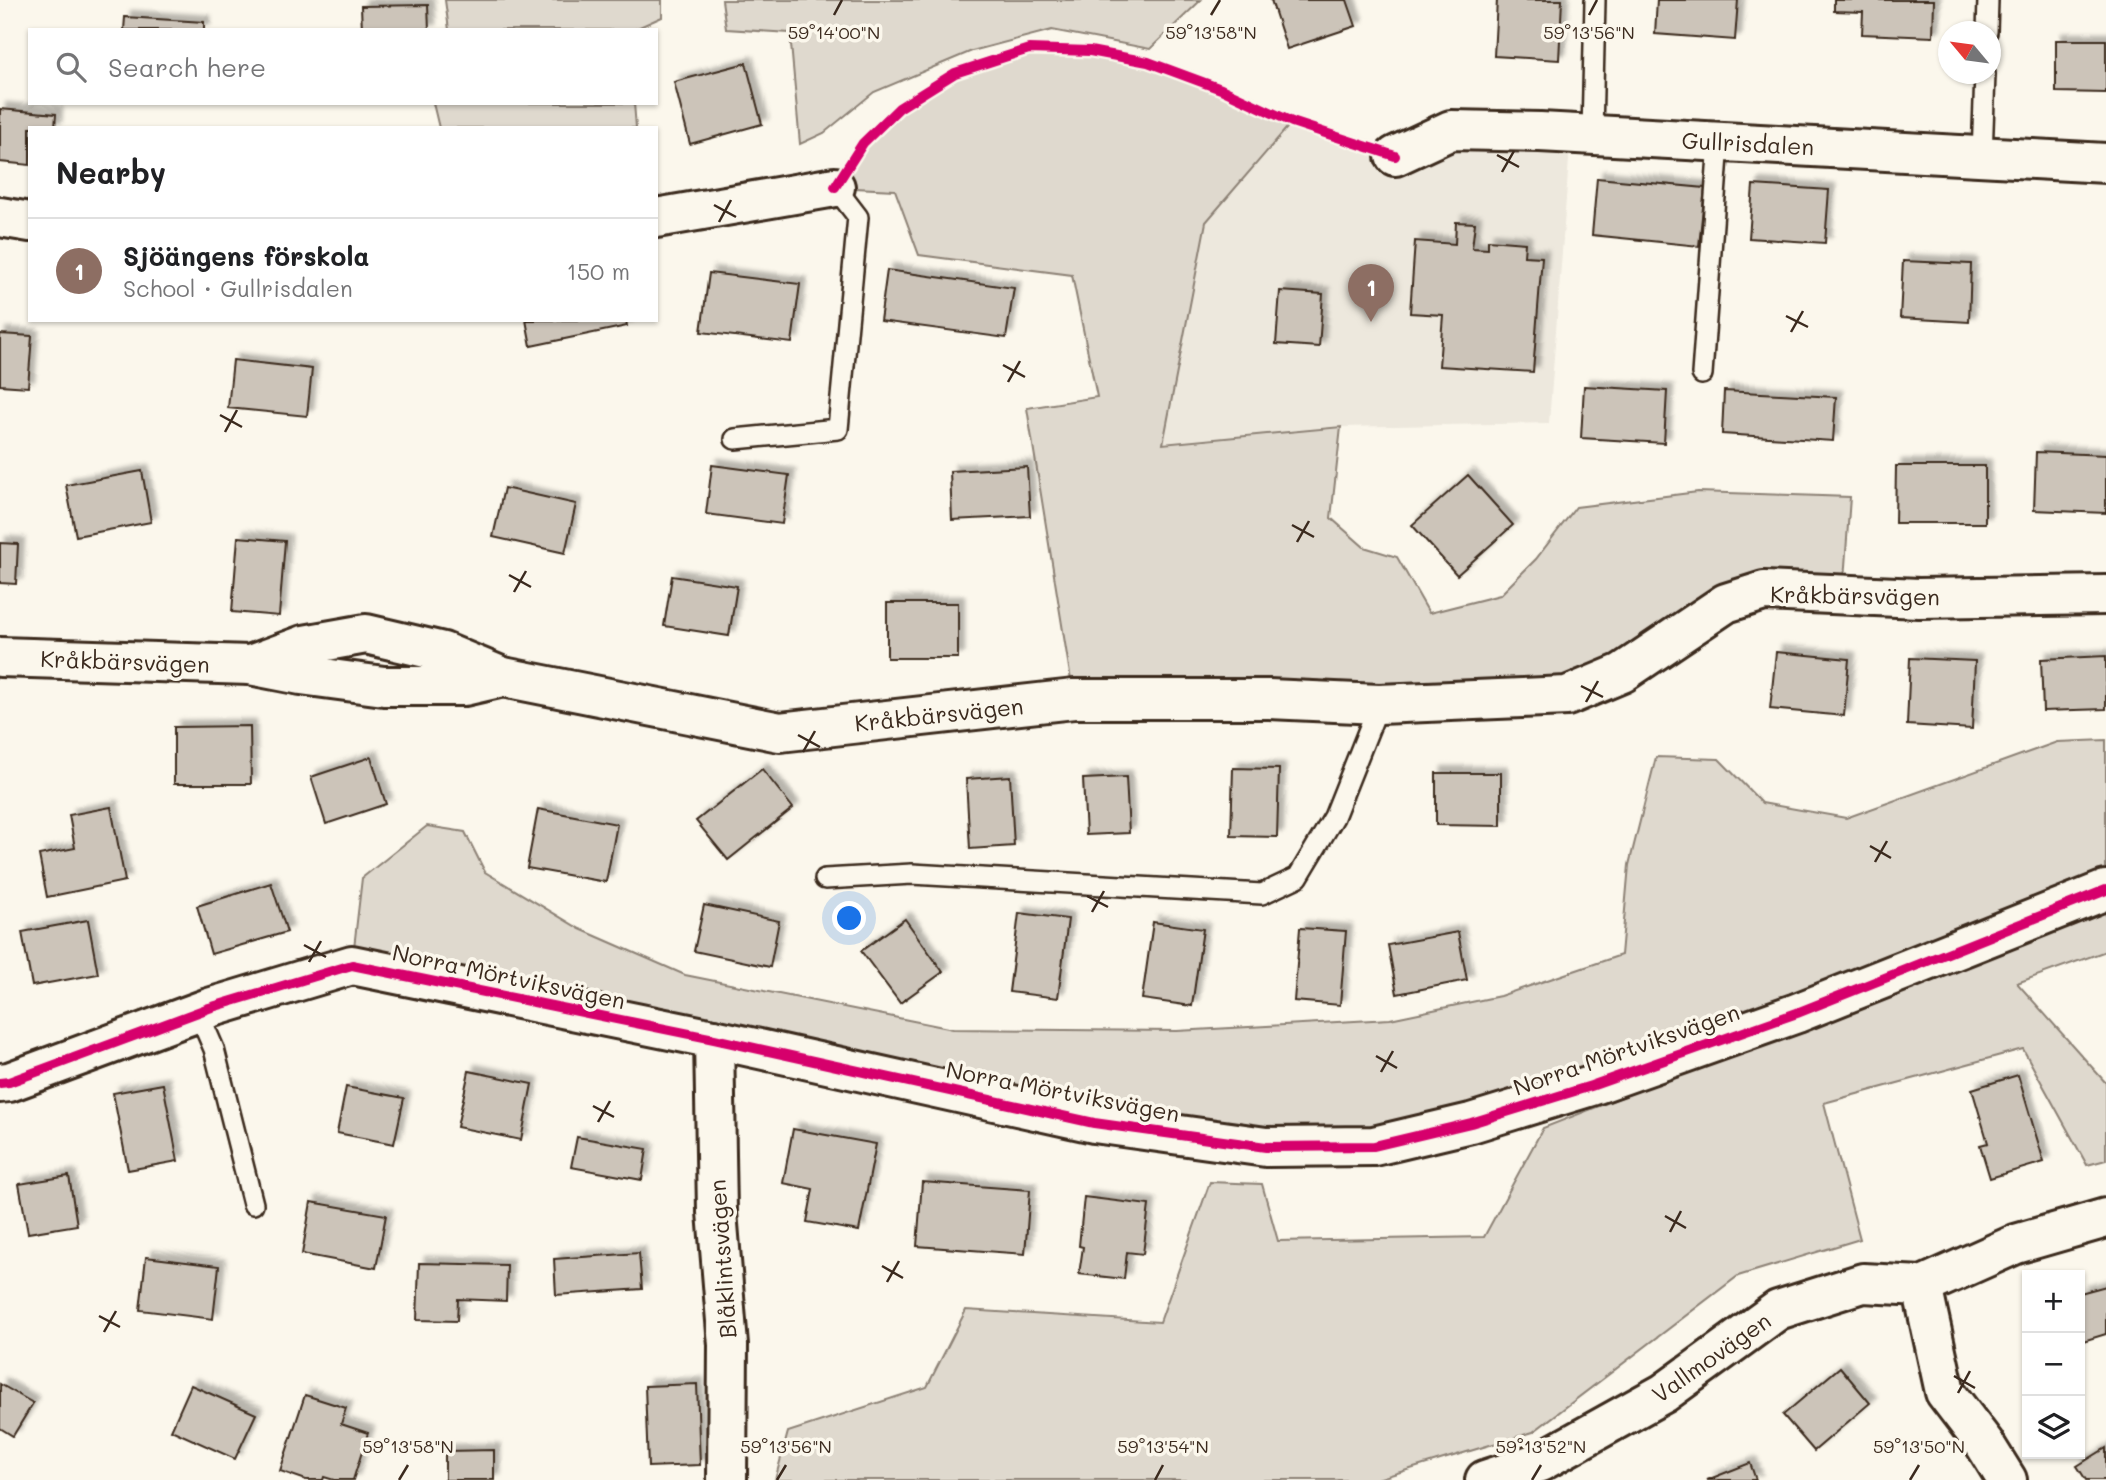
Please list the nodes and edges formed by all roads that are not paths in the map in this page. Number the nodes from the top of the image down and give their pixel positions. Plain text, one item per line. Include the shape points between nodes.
1 (1595, 0) edge
2 (1988, 0) edge
3 (1987, 21) edge
4 (1985, 84) edge
5 (1592, 134) junction
6 (1719, 142) junction
7 (1395, 156) dead end
8 (1982, 156) junction
9 (2106, 163) edge
10 (835, 187) joint
11 (0, 218) edge
12 (658, 218) edge
13 (28, 222) edge
14 (1702, 374) dead end
15 (735, 439) dead end
16 (2106, 595) edge
17 (0, 657) edge
18 (1380, 704) junction
19 (825, 879) dead end
20 (2106, 890) edge
21 (198, 1012) junction
22 (715, 1039) junction
23 (0, 1083) edge
24 (253, 1204) dead end
25 (2106, 1218) edge
26 (1922, 1286) junction
27 (727, 1480) edge
28 (1485, 1480) edge
29 (2007, 1480) edge

1 - 5 lane
2 - 3 lane
4 - 8 lane
5 - 6 street, Gullrisdalen
5 - 7 street, Gullrisdalen via 1451,130
6 - 8 street, Gullrisdalen
6 - 14 lane
8 - 9 street, Gullrisdalen
10 - 12 street
10 - 15 lane via 858,217 838,429
11 - 13 street
16 - 18 street, Kråkbärsvägen via 1919,598 1763,591 1726,603 1622,673 1567,696
17 - 18 street, Kråkbärsvägen via 250,665 384,685 464,686 503,677 780,732 1073,699
18 - 19 lane via 1334,817 1298,877 1262,894 912,874
20 - 22 street, Norra Mörtviksvägen via 1797,1013 1591,1086 1471,1123 1374,1146 1266,1147 1094,1123
21 - 22 street, Norra Mörtviksvägen via 352,965
21 - 23 street, Norra Mörtviksvägen
21 - 24 lane via 214,1049
22 - 27 street, Blåklintsvägen via 717,1212 728,1345
25 - 26 street, Vallmovägen via 2015,1244
26 - 28 street, Vallmovägen via 1863,1283 1777,1310 1664,1393 1540,1462
26 - 29 street via 1945,1392

